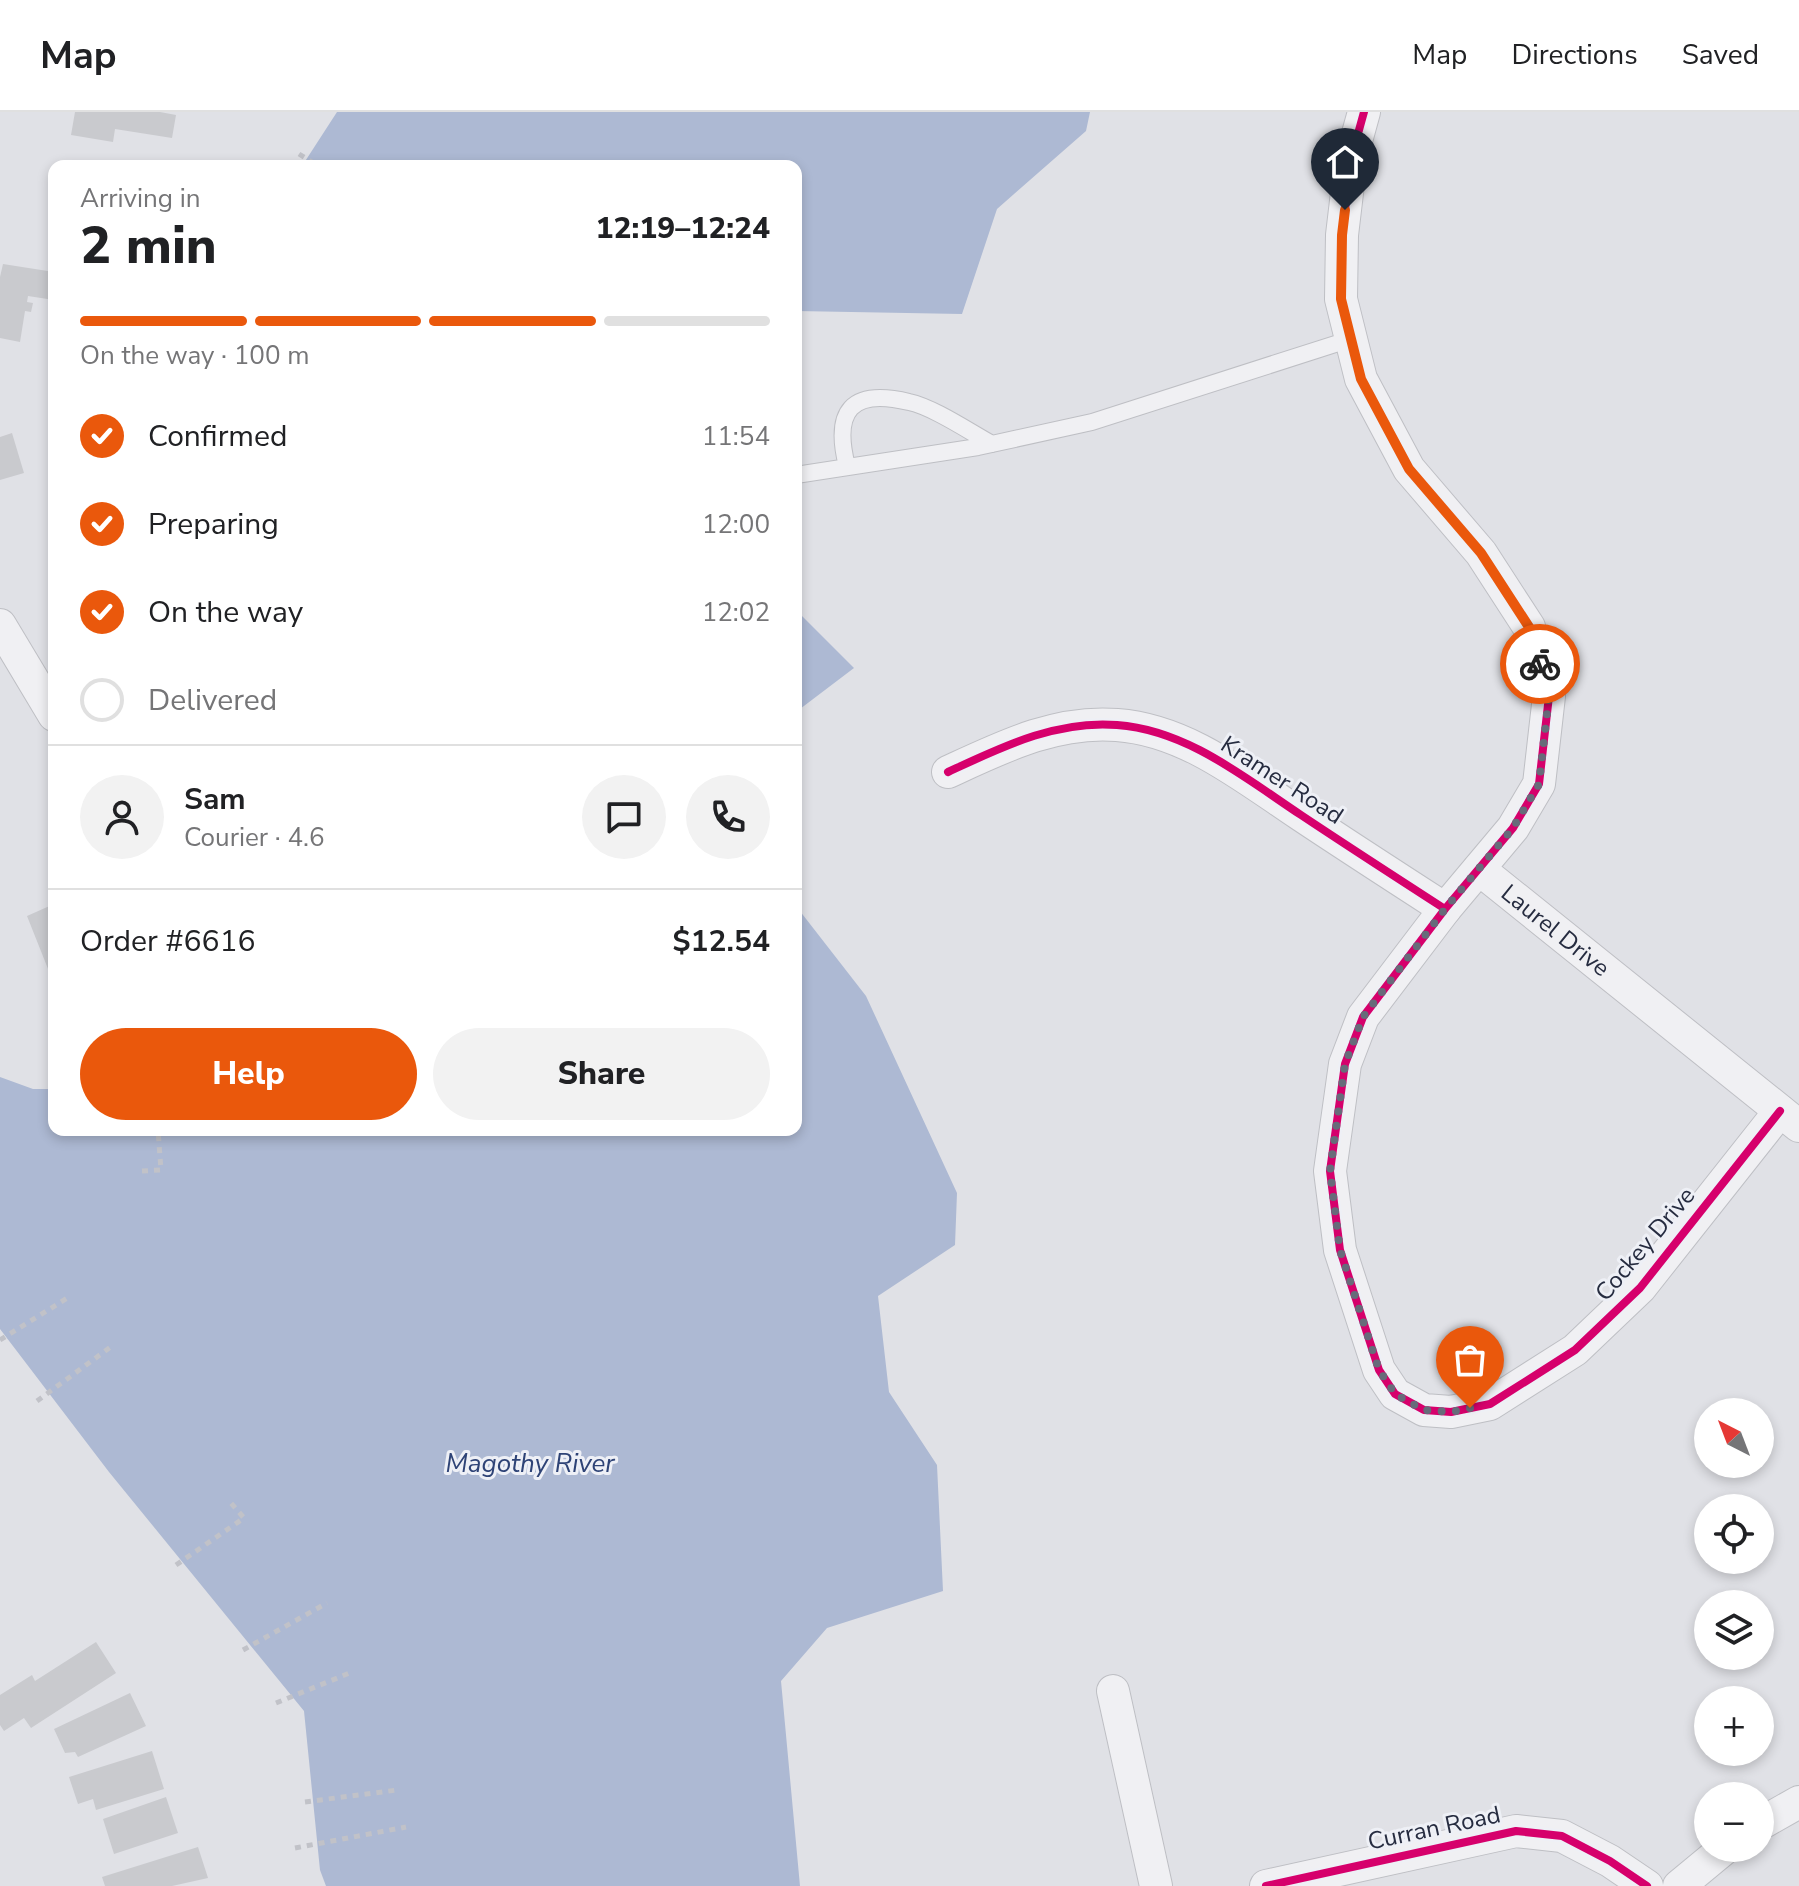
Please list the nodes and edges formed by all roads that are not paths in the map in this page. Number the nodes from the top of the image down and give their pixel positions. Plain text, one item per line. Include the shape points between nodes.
1 (1364, 112) edge
2 (1351, 339) junction
3 (992, 444) junction
4 (847, 466) junction
5 (802, 474) edge
6 (0, 625) edge
7 (48, 705) edge
8 (948, 772) dead end
9 (1479, 869) junction
10 (1445, 909) junction
11 (1789, 1118) edge
12 (1113, 1691) dead end
13 (1799, 1802) edge
14 (1774, 1816) edge
15 (1708, 1862) edge
16 (1156, 1886) edge
17 (1266, 1886) edge
18 (1647, 1886) edge
19 (1679, 1886) edge

1 - 2 street, Laurel Drive via 1351,159 1342,235 1341,299
2 - 3 lane via 1092,422
2 - 9 street, Laurel Drive via 1361,379 1409,469 1481,553 1529,627 1549,696 1539,784 1513,828
3 - 4 lane
3 - 4 lane via 912,402 875,398 857,402 843,417 841,442
4 - 5 lane
6 - 7 street
8 - 10 street, Kramer Road via 1019,739 1070,727 1115,725 1156,731 1211,756
9 - 10 street, Cockey Drive
9 - 11 street, Laurel Drive
10 - 11 street, Cockey Drive via 1363,1017 1345,1064 1330,1171 1340,1250 1353,1295 1379,1370 1395,1394 1424,1410 1451,1412 1490,1404 1575,1350 1640,1288
12 - 16 street
13 - 14 street
15 - 19 street
17 - 18 street, Curran Road via 1516,1831 1562,1836

